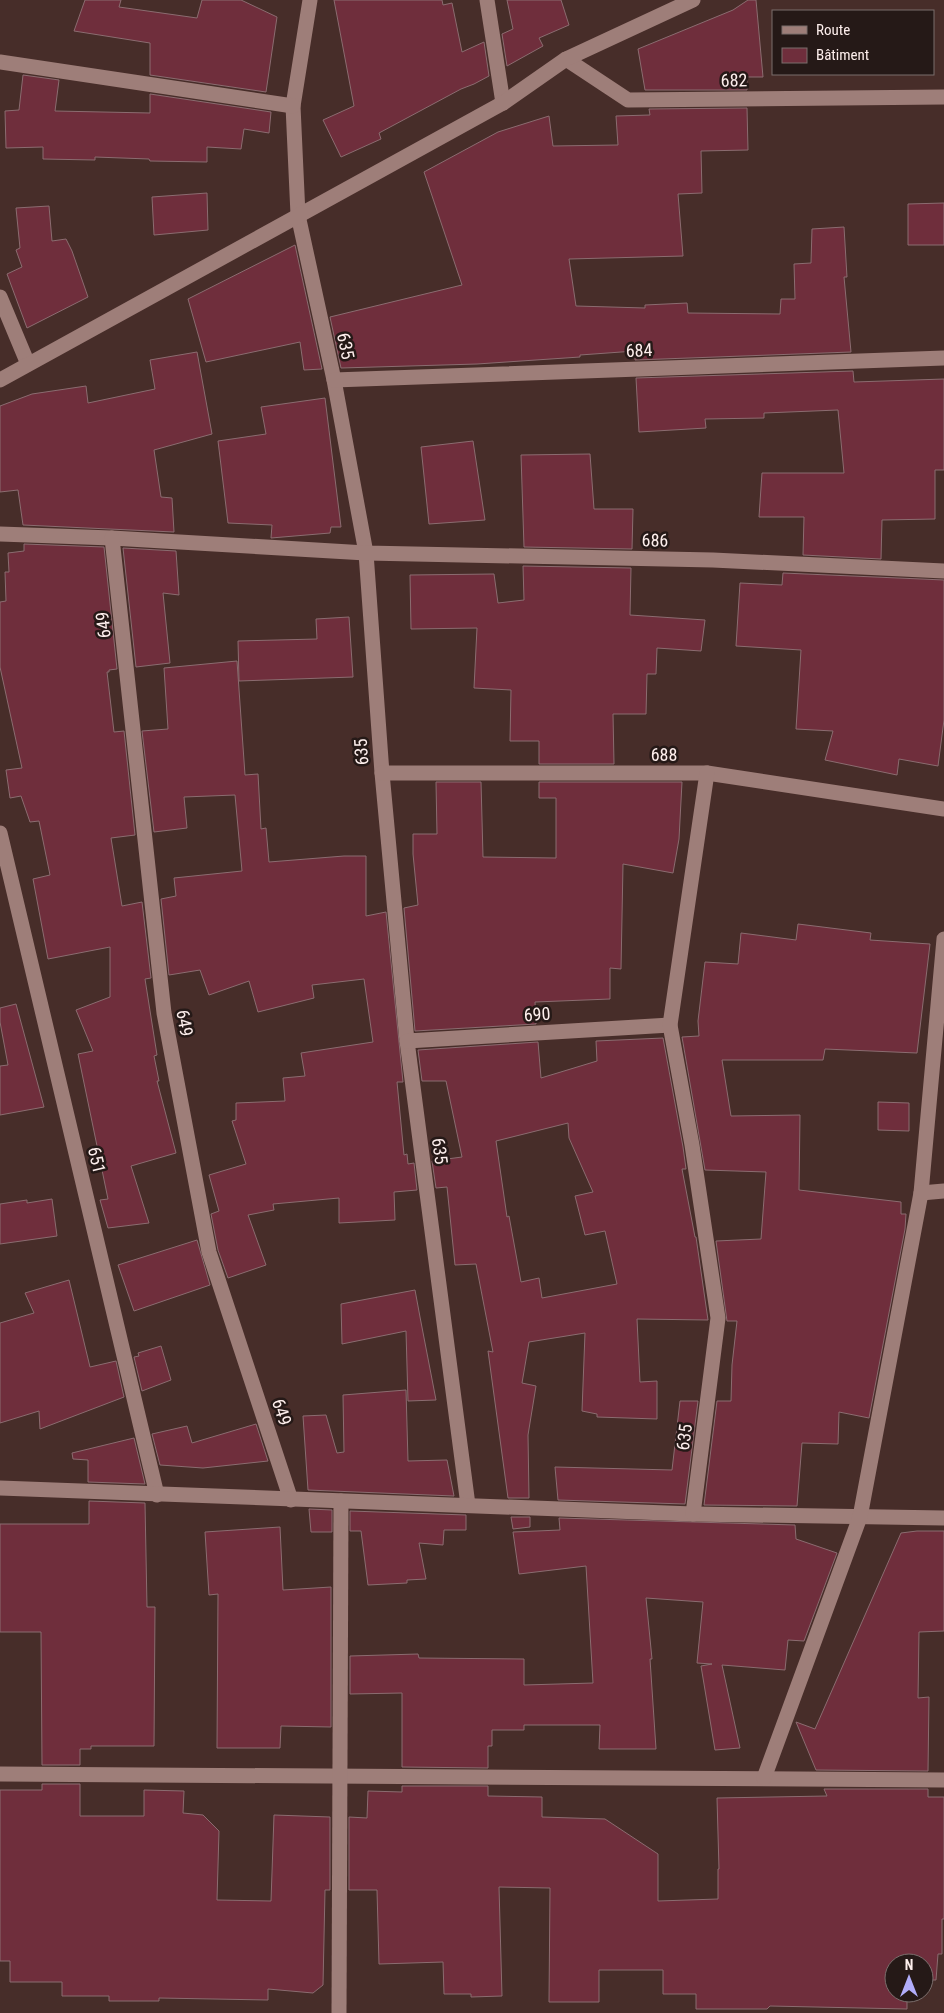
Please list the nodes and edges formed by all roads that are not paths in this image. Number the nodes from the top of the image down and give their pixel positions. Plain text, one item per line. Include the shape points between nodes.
1 (310, 0) edge
2 (487, 0) edge
3 (694, 0) edge
4 (566, 59) junction
5 (0, 62) edge
6 (944, 97) edge
7 (503, 103) junction
8 (293, 106) junction
9 (298, 215) junction
10 (0, 297) edge
11 (944, 358) edge
12 (28, 364) junction
13 (0, 380) edge
14 (334, 380) junction
15 (0, 534) edge
16 (112, 538) junction
17 (366, 553) junction
18 (944, 571) edge
19 (382, 773) junction
20 (707, 773) junction
21 (944, 808) edge
22 (0, 833) edge
23 (944, 939) edge
24 (670, 1025) junction
25 (407, 1041) junction
26 (944, 1192) edge
27 (921, 1193) junction
28 (0, 1488) edge
29 (157, 1495) junction
30 (291, 1500) junction
31 (341, 1501) junction
32 (468, 1506) junction
33 (693, 1514) junction
34 (860, 1517) junction
35 (944, 1518) edge
36 (0, 1774) edge
37 (341, 1776) junction
38 (764, 1778) junction
39 (944, 1780) edge
40 (339, 2013) edge

1 - 8 street, 635
2 - 7 street
3 - 4 street
4 - 6 street, 682 via 628,100
4 - 7 street
5 - 8 street
7 - 9 street
8 - 9 street, 635
9 - 12 street
9 - 14 street, 635
10 - 12 street
11 - 14 street, 684
12 - 13 street
14 - 17 street, 635
15 - 16 street, 686
16 - 17 street, 686
16 - 30 street, 649 via 166,1023 209,1252
17 - 18 street, 686 via 713,560
17 - 19 street, 635
19 - 20 street, 688
19 - 25 street, 635
20 - 21 street, 688
20 - 24 street, 635
22 - 29 street, 651
23 - 27 street
24 - 25 street, 690
24 - 33 street, 635 via 718,1318
25 - 32 street, 635
26 - 27 street
27 - 34 street
28 - 29 street
29 - 30 street
30 - 31 street
31 - 32 street
31 - 37 street
32 - 33 street
33 - 34 street
34 - 35 street
34 - 38 street
36 - 37 street
37 - 38 street
37 - 40 street
38 - 39 street

